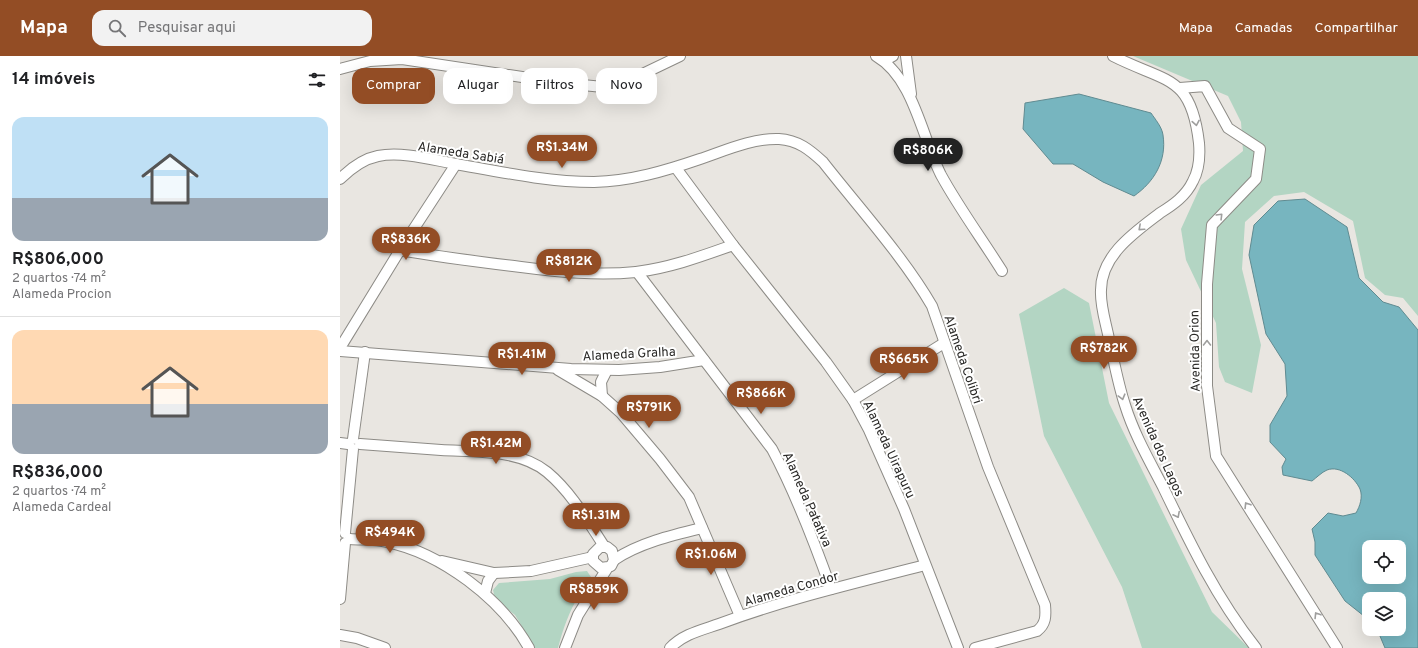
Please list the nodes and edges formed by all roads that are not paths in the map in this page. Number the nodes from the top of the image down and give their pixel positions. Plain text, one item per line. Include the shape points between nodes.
1 (680, 56) edge
2 (906, 56) edge
3 (1113, 56) edge
4 (369, 58) edge
5 (884, 58) edge
6 (340, 69) edge
7 (1180, 88) junction
8 (913, 105) junction
9 (794, 142) joint
10 (456, 164) junction
11 (676, 168) junction
12 (340, 179) edge
13 (733, 246) junction
14 (400, 250) junction
15 (1002, 271) dead end
16 (637, 272) junction
17 (944, 343) junction
18 (340, 348) edge
19 (340, 351) edge
20 (365, 352) junction
21 (704, 360) junction
22 (554, 368) junction
23 (606, 370) junction
24 (602, 396) junction
25 (853, 400) junction
26 (351, 444) edge
27 (702, 528) junction
28 (344, 539) edge
29 (604, 546) junction
30 (593, 557) junction
31 (432, 559) junction
32 (611, 564) junction
33 (925, 565) junction
34 (494, 573) junction
35 (831, 589) junction
36 (486, 593) junction
37 (340, 599) edge
38 (740, 616) junction
39 (340, 635) edge
40 (386, 648) edge
41 (529, 648) edge
42 (565, 648) edge
43 (670, 648) edge
44 (958, 648) edge
45 (975, 648) edge
46 (1256, 648) edge
47 (1338, 648) edge

1 - 4 street via 628,81 603,86 562,83 420,61
2 - 8 street
3 - 7 street, Avenida dos Lagos via 1167,79
4 - 6 street
5 - 8 street via 906,88
7 -> 46 street, Avenida dos Lagos via 1194,113 1197,126 1200,151 1196,176 1188,190 1177,201 1147,223 1114,253 1102,277 1100,290 1121,392 1136,432 1209,579 1234,621
47 -> 7 street, Avenida Orion via 1216,456 1206,386 1206,284 1212,225 1256,179 1260,149 1228,128 1205,86
8 - 15 street via 941,175
9 - 11 street, Alameda Sabiá via 778,139 759,142
9 - 17 street, Alameda Colibri via 809,149 823,162 907,268 932,306
10 - 11 street, Alameda Sabiá via 562,180 594,182 621,180
10 - 12 street, Alameda Sabiá via 406,156 378,156 359,164
10 - 14 street
11 - 13 street, Alameda Uirapuru
13 - 16 street via 684,262
13 - 25 street, Alameda Uirapuru via 826,362
14 - 16 street via 548,270 595,274
14 - 18 street
16 - 21 street, Alameda Patativa
17 - 25 street
17 - 45 street, Alameda Colibri via 988,467 1045,605 1045,622 1042,628
19 - 20 street, Alameda Gralha
20 - 22 street, Alameda Gralha
20 - 26 street
21 - 23 street, Alameda Gralha via 660,367
21 - 35 street, Alameda Patativa via 772,449 805,519
22 - 23 street, Alameda Gralha
22 - 24 street
23 - 24 street via 601,382
24 - 27 street via 621,413 689,497
25 - 33 street, Alameda Uirapuru via 904,509
26 - 28 street
26 - 29 street via 488,453 526,460 561,485
27 - 32 street via 625,553
27 - 38 street
28 - 31 street via 386,542
28 - 37 street
29 - 30 street via 597,548
29 - 32 street via 612,551
30 - 32 street via 598,566
30 - 34 street via 531,571
31 - 34 street
31 - 36 street
32 - 42 street via 578,616
33 - 35 street, Alameda Condor
33 - 44 street, Alameda Uirapuru
34 - 36 street via 488,581
35 - 38 street, Alameda Condor
36 - 41 street via 506,615
38 - 43 street, Alameda Condor via 687,635
39 - 40 street

